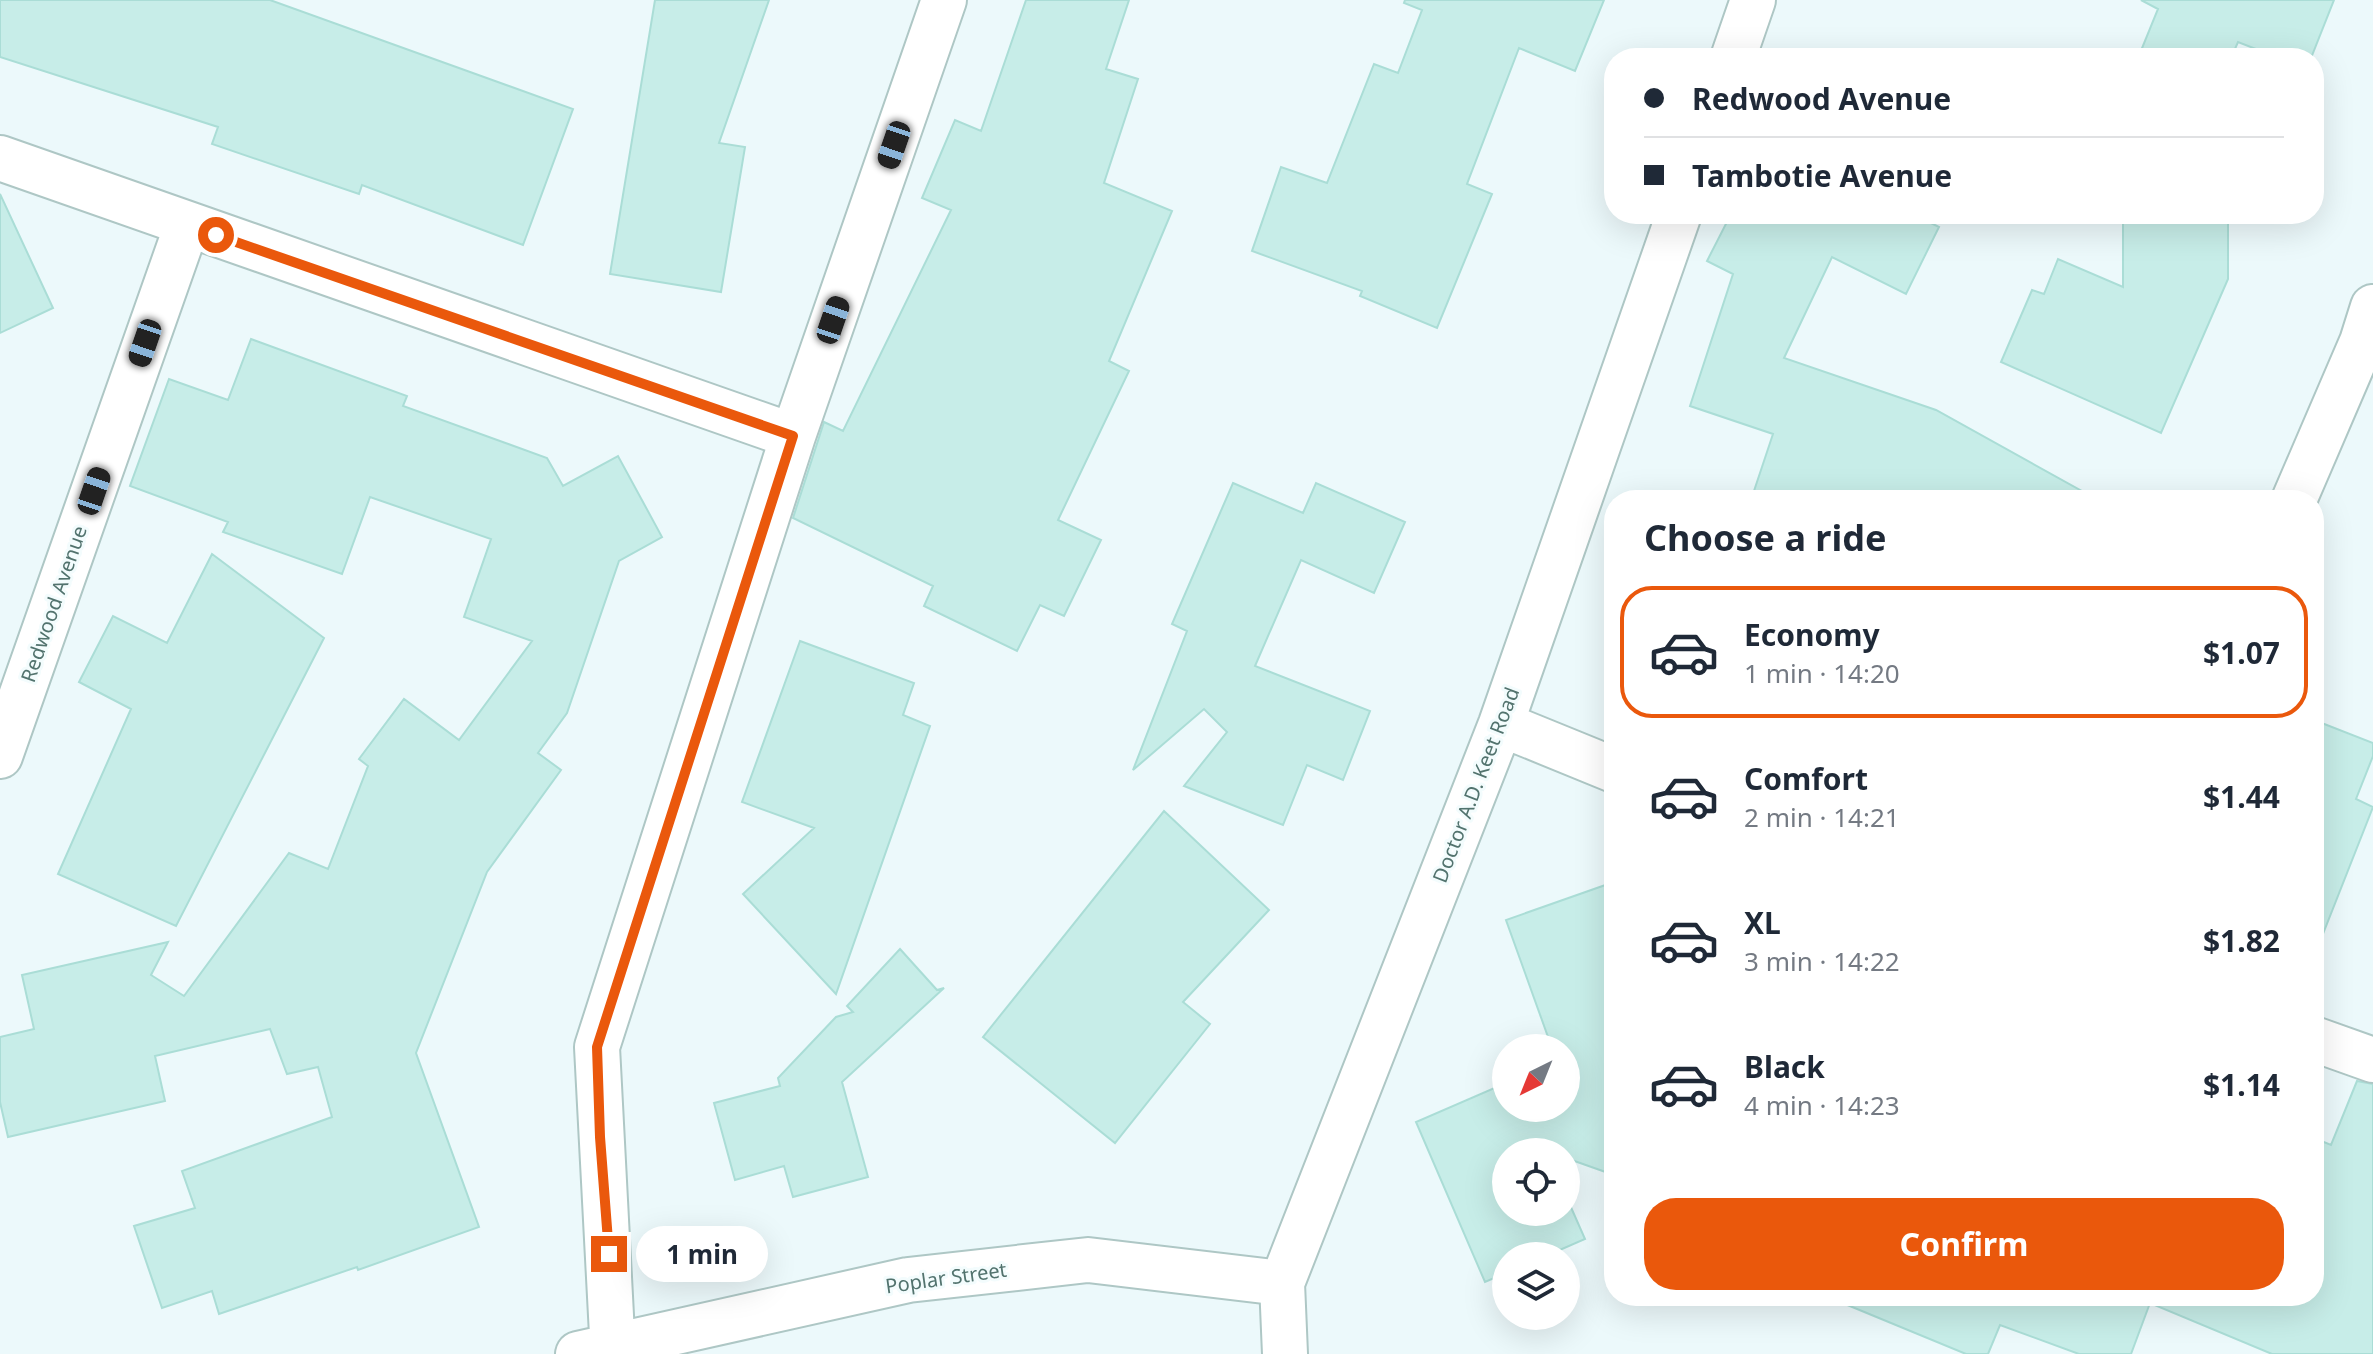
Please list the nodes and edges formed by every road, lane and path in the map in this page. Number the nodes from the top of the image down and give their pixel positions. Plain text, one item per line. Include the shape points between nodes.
1 (944, 0) edge
2 (1753, 0) edge
3 (1736, 48) edge
4 (0, 158) edge
5 (1676, 224) edge
6 (187, 225) junction
7 (2369, 332) edge
8 (793, 436) junction
9 (2298, 490) edge
10 (1501, 724) junction
11 (0, 756) edge
12 (1604, 766) edge
13 (2324, 1043) edge
14 (2373, 1060) edge
15 (1282, 1283) junction
16 (601, 1351) edge
17 (1285, 1354) edge

1 - 8 street
2 - 3 street
4 - 6 street
5 - 10 street, Doctor A.D. Keet Road
6 - 8 street
6 - 11 street, Redwood Avenue
7 - 9 street
8 - 16 street via 597,1047
10 - 12 street
10 - 15 street, Doctor A.D. Keet Road
13 - 14 street
15 - 16 street, Poplar Street via 1088,1260 908,1280
15 - 17 street, Doctor A.D. Keet Road

